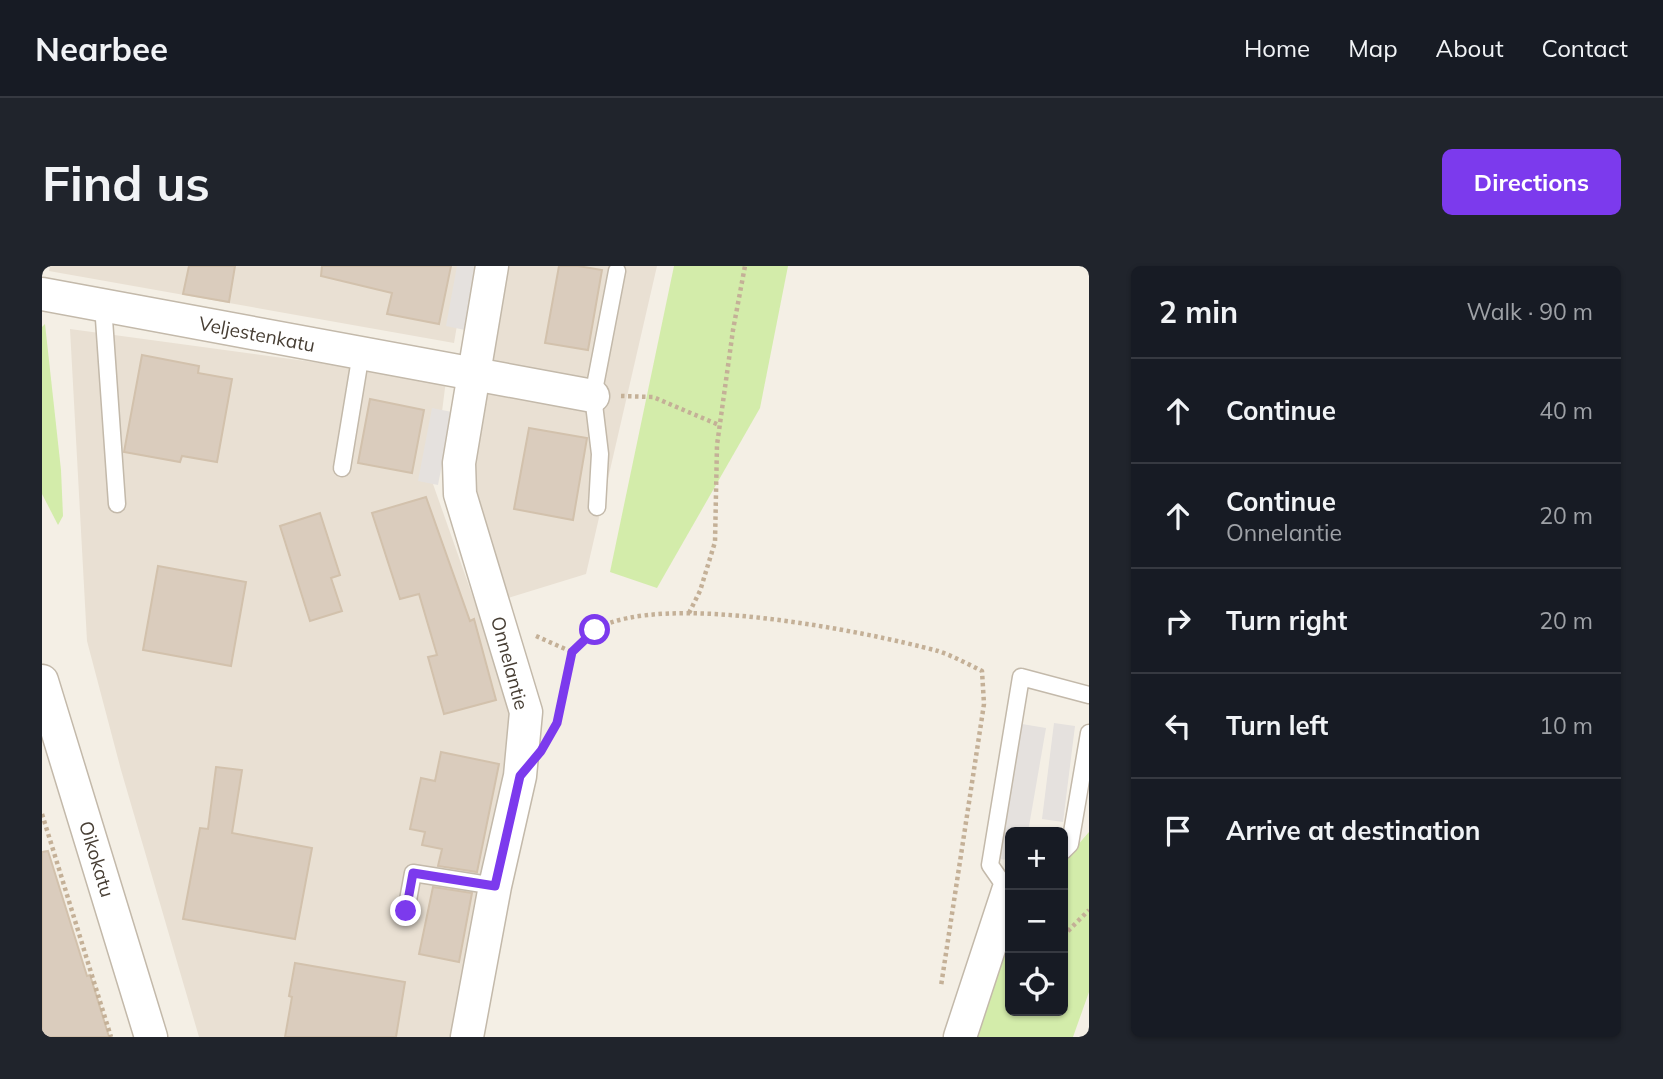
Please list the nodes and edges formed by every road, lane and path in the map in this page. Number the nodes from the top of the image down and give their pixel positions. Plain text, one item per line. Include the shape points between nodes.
1 (492, 266) edge
2 (745, 266) edge
3 (617, 271) dead end
4 (42, 294) edge
5 (103, 305) junction
6 (361, 353) junction
7 (472, 373) junction
8 (593, 396) junction
9 (719, 426) junction
10 (342, 467) dead end
11 (117, 504) dead end
12 (597, 507) dead end
13 (689, 613) junction
14 (42, 681) edge
15 (1089, 695) edge
16 (557, 723) dead end
17 (1089, 733) edge
18 (52, 749) edge
19 (42, 814) edge
20 (1068, 846) edge
21 (1005, 885) edge
22 (495, 886) junction
23 (1005, 902) edge
24 (1089, 910) edge
25 (406, 911) dead end
26 (1068, 931) edge
27 (937, 998) dead end
28 (111, 1037) edge
29 (151, 1037) edge
30 (467, 1037) edge
31 (960, 1037) edge

1 - 7 street, Onnelantie
2 - 9 path
3 - 8 lane
4 - 5 street, Veljestenkatu
5 - 6 street, Veljestenkatu
5 - 11 lane
6 - 7 street, Veljestenkatu
6 - 10 lane
7 - 8 street, Veljestenkatu
7 - 22 street, Onnelantie via 458,463 460,494 526,712 520,776
8 - 9 path via 653,397
8 - 12 lane via 600,454
9 - 13 path via 715,542
13 - 16 path via 641,616 595,630 572,652
13 - 27 path via 832,627 941,652 982,671 984,704
14 - 18 street, Oikokatu
15 - 21 lane via 1021,677 990,865
17 - 20 lane
18 - 29 street, Oikokatu
19 - 28 path
22 - 25 lane via 413,873
22 - 30 street, Onnelantie
23 - 31 street
24 - 26 path

